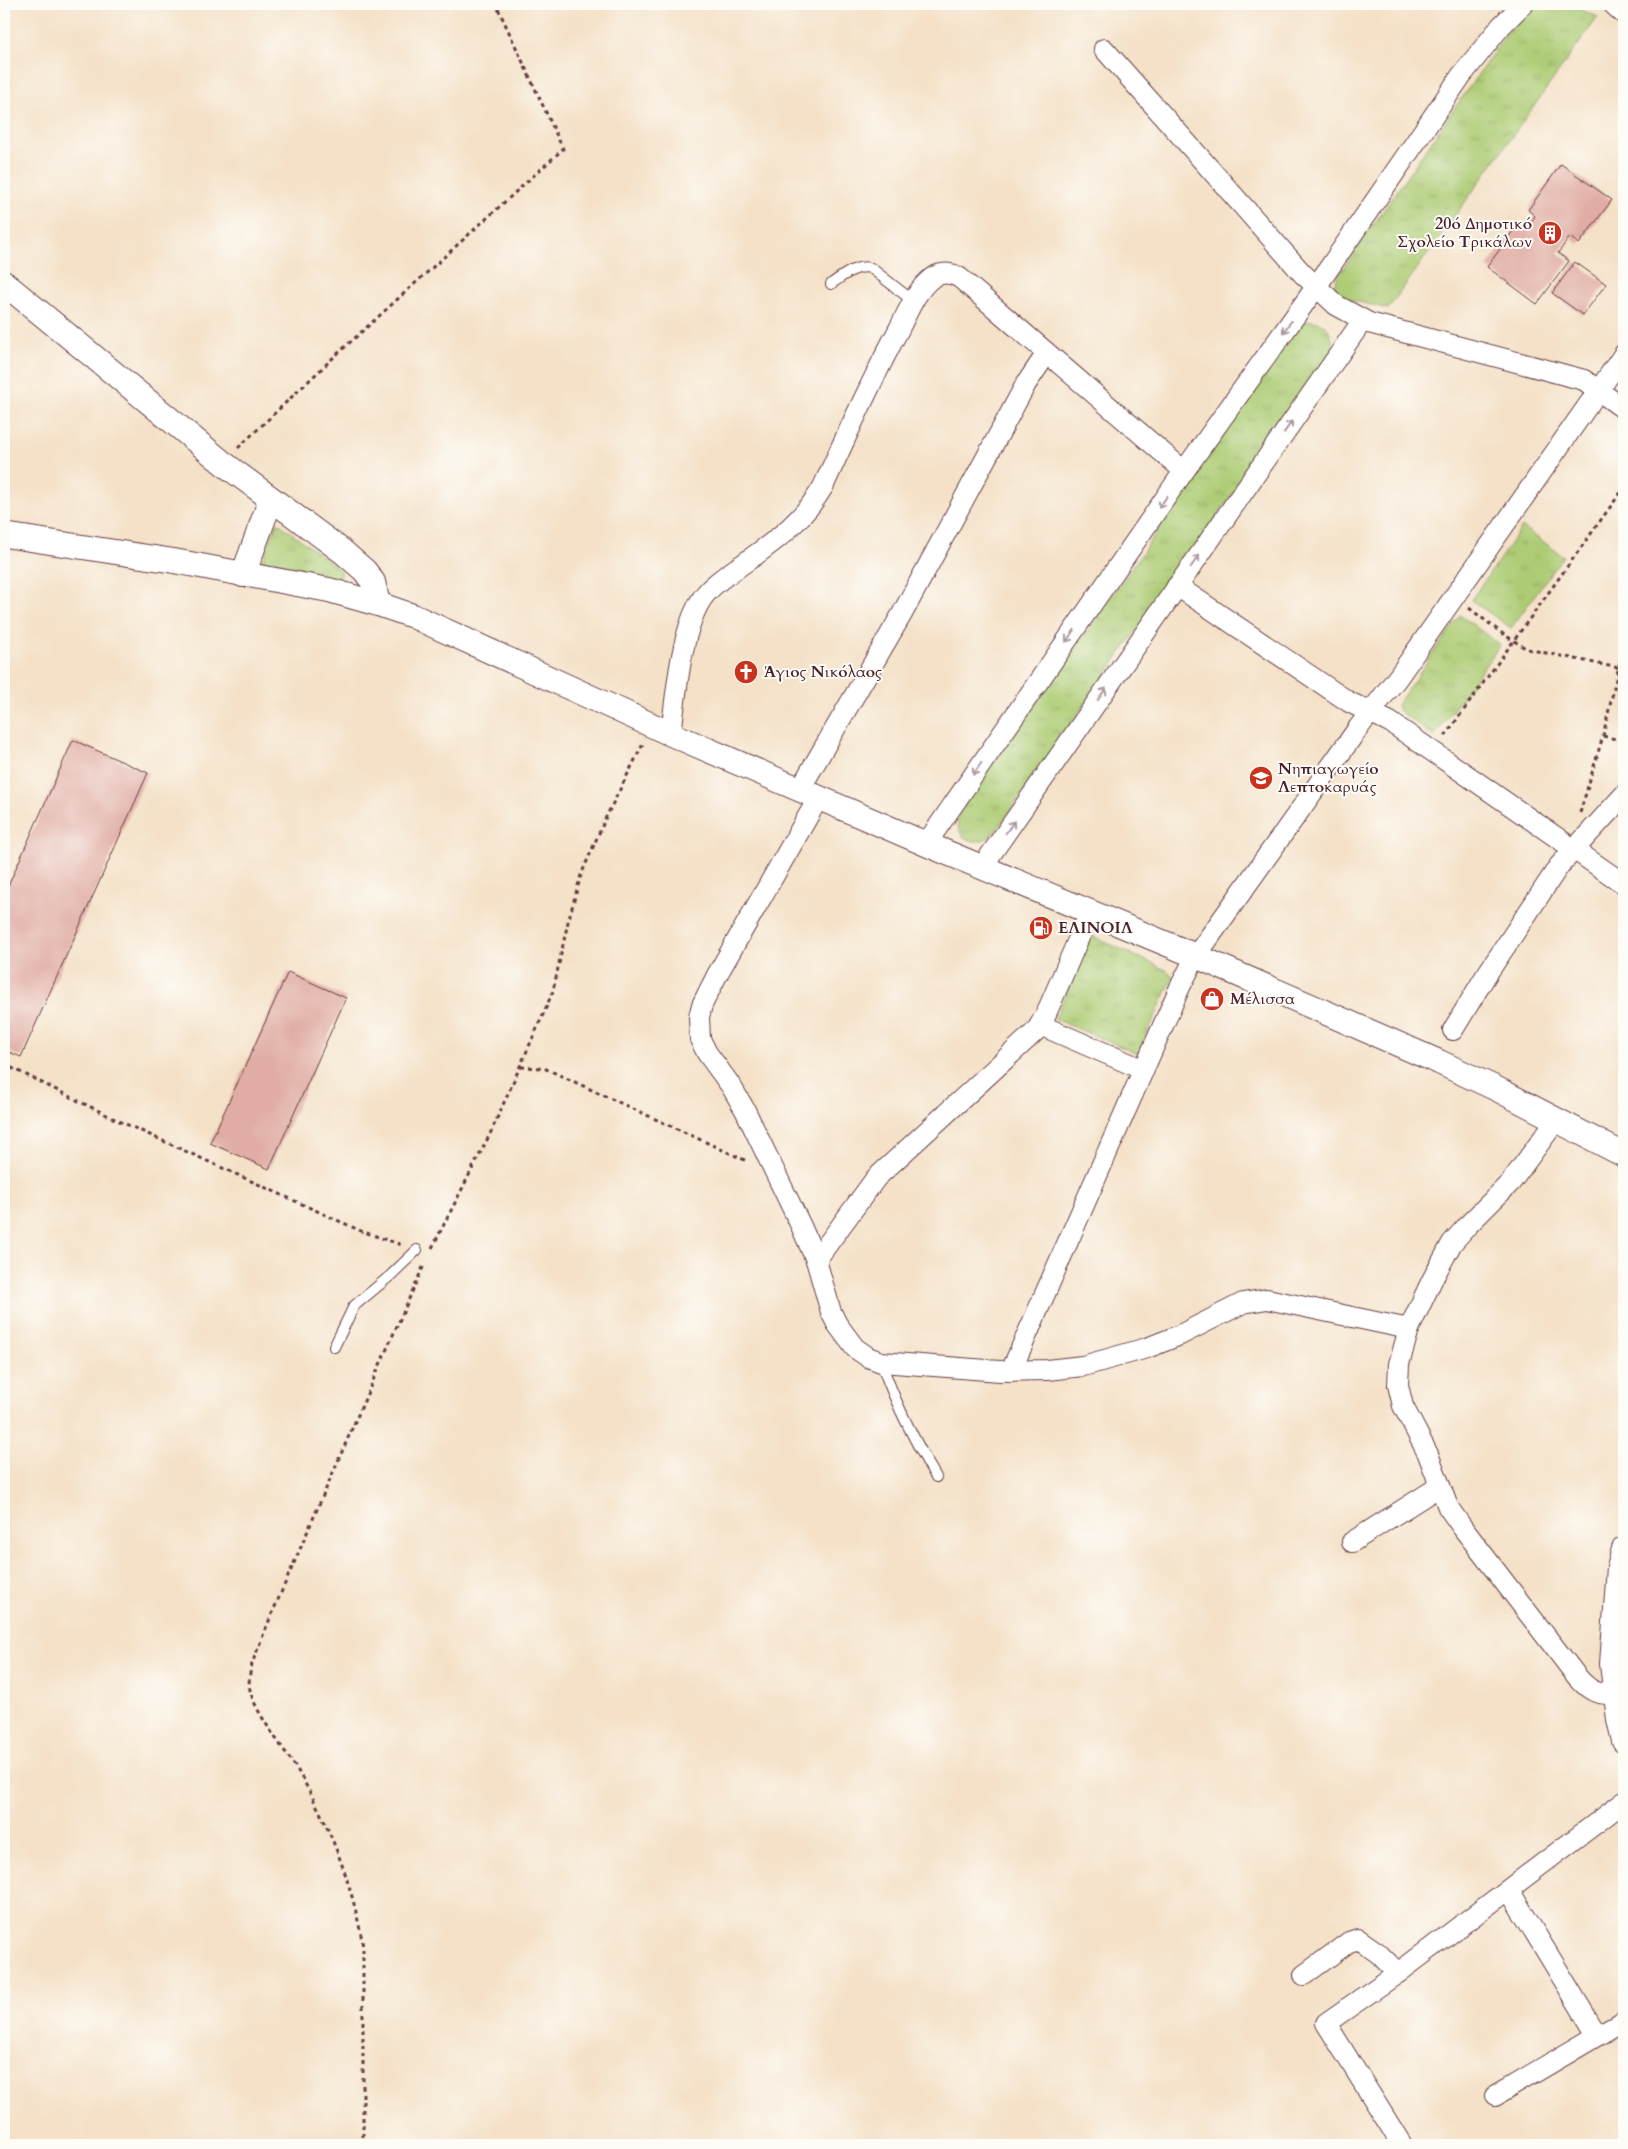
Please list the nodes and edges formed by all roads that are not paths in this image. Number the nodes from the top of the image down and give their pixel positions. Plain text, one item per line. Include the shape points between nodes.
1 (1523, 4) edge
2 (1613, 4) edge
3 (1624, 14) edge
4 (1104, 49) dead end
5 (4, 283) edge
6 (831, 284) dead end
7 (1316, 288) junction
8 (914, 301) junction
9 (1363, 320) junction
10 (1047, 353) junction
11 (1624, 354) edge
12 (1599, 390) junction
13 (1624, 409) edge
14 (1184, 471) junction
15 (271, 499) junction
16 (4, 535) edge
17 (243, 575) junction
18 (1177, 586) junction
19 (378, 604) junction
20 (1372, 712) junction
21 (662, 729) junction
22 (809, 793) junction
23 (1624, 795) edge
24 (926, 844) junction
25 (1573, 849) junction
26 (982, 867) junction
27 (1624, 884) edge
28 (1090, 912) junction
29 (1196, 956) junction
30 (1040, 1025) junction
31 (1453, 1030) dead end
32 (1144, 1070) junction
33 (1557, 1119) junction
34 (1624, 1155) edge
35 (417, 1250) road end
36 (816, 1260) junction
37 (1409, 1329) junction
38 (334, 1347) dead end
39 (881, 1362) junction
40 (1011, 1371) junction
41 (936, 1477) dead end
42 (1440, 1486) junction
43 (1352, 1542) dead end
44 (1624, 1549) edge
45 (1616, 1693) junction
46 (1624, 1741) edge
47 (1624, 1802) edge
48 (1509, 1890) junction
49 (1398, 1973) junction
50 (1304, 1975) dead end
51 (1624, 2020) edge
52 (1597, 2035) junction
53 (1495, 2096) dead end
54 (1402, 2145) edge

1 - 7 street via 1461,76
2 - 3 street
4 - 7 street
5 - 15 street
6 - 8 lane via 859,267 871,268
7 - 9 street via 1336,305
7 -> 14 street
8 - 10 street via 930,279 945,273 953,274
8 - 21 street via 871,380 816,499 790,528 715,584 698,604
9 - 12 street via 1578,378
18 -> 9 street
10 - 14 street
10 - 22 street via 1026,384
11 - 12 street
12 - 13 street
12 - 20 street
14 -> 24 street
15 - 17 street
15 - 19 street via 365,571 373,582
16 - 17 street
17 - 19 street via 329,590
18 - 20 street via 1334,692
26 -> 18 street
19 - 21 street via 413,616
20 - 25 street
20 - 29 street
21 - 22 street
22 - 24 street
22 - 36 street via 702,1005 698,1027 702,1044 744,1110
23 - 25 street
24 - 26 street
25 - 27 street
25 - 31 street via 1540,893
26 - 28 street
28 - 29 street
28 - 30 street
29 - 32 street
29 - 33 street via 1439,1062
30 - 32 street
30 - 36 street via 876,1178
32 - 40 street
33 - 34 street
33 - 37 street via 1511,1182 1452,1243
35 - 38 lane via 354,1306
36 - 39 street via 837,1324 855,1348
37 - 40 street via 1262,1299 1243,1303 1180,1335 1119,1357 1083,1366
37 - 42 street via 1399,1364 1399,1396
39 - 40 street
39 - 41 lane via 908,1428
42 - 43 street
42 - 45 street via 1448,1507 1462,1527 1578,1678 1593,1692
44 - 45 street via 1619,1567 1612,1656
45 - 46 street
47 - 48 street
48 - 49 street
48 - 52 street
49 - 50 street via 1358,1939
49 - 54 street via 1326,2024
51 - 52 street
52 - 53 street

